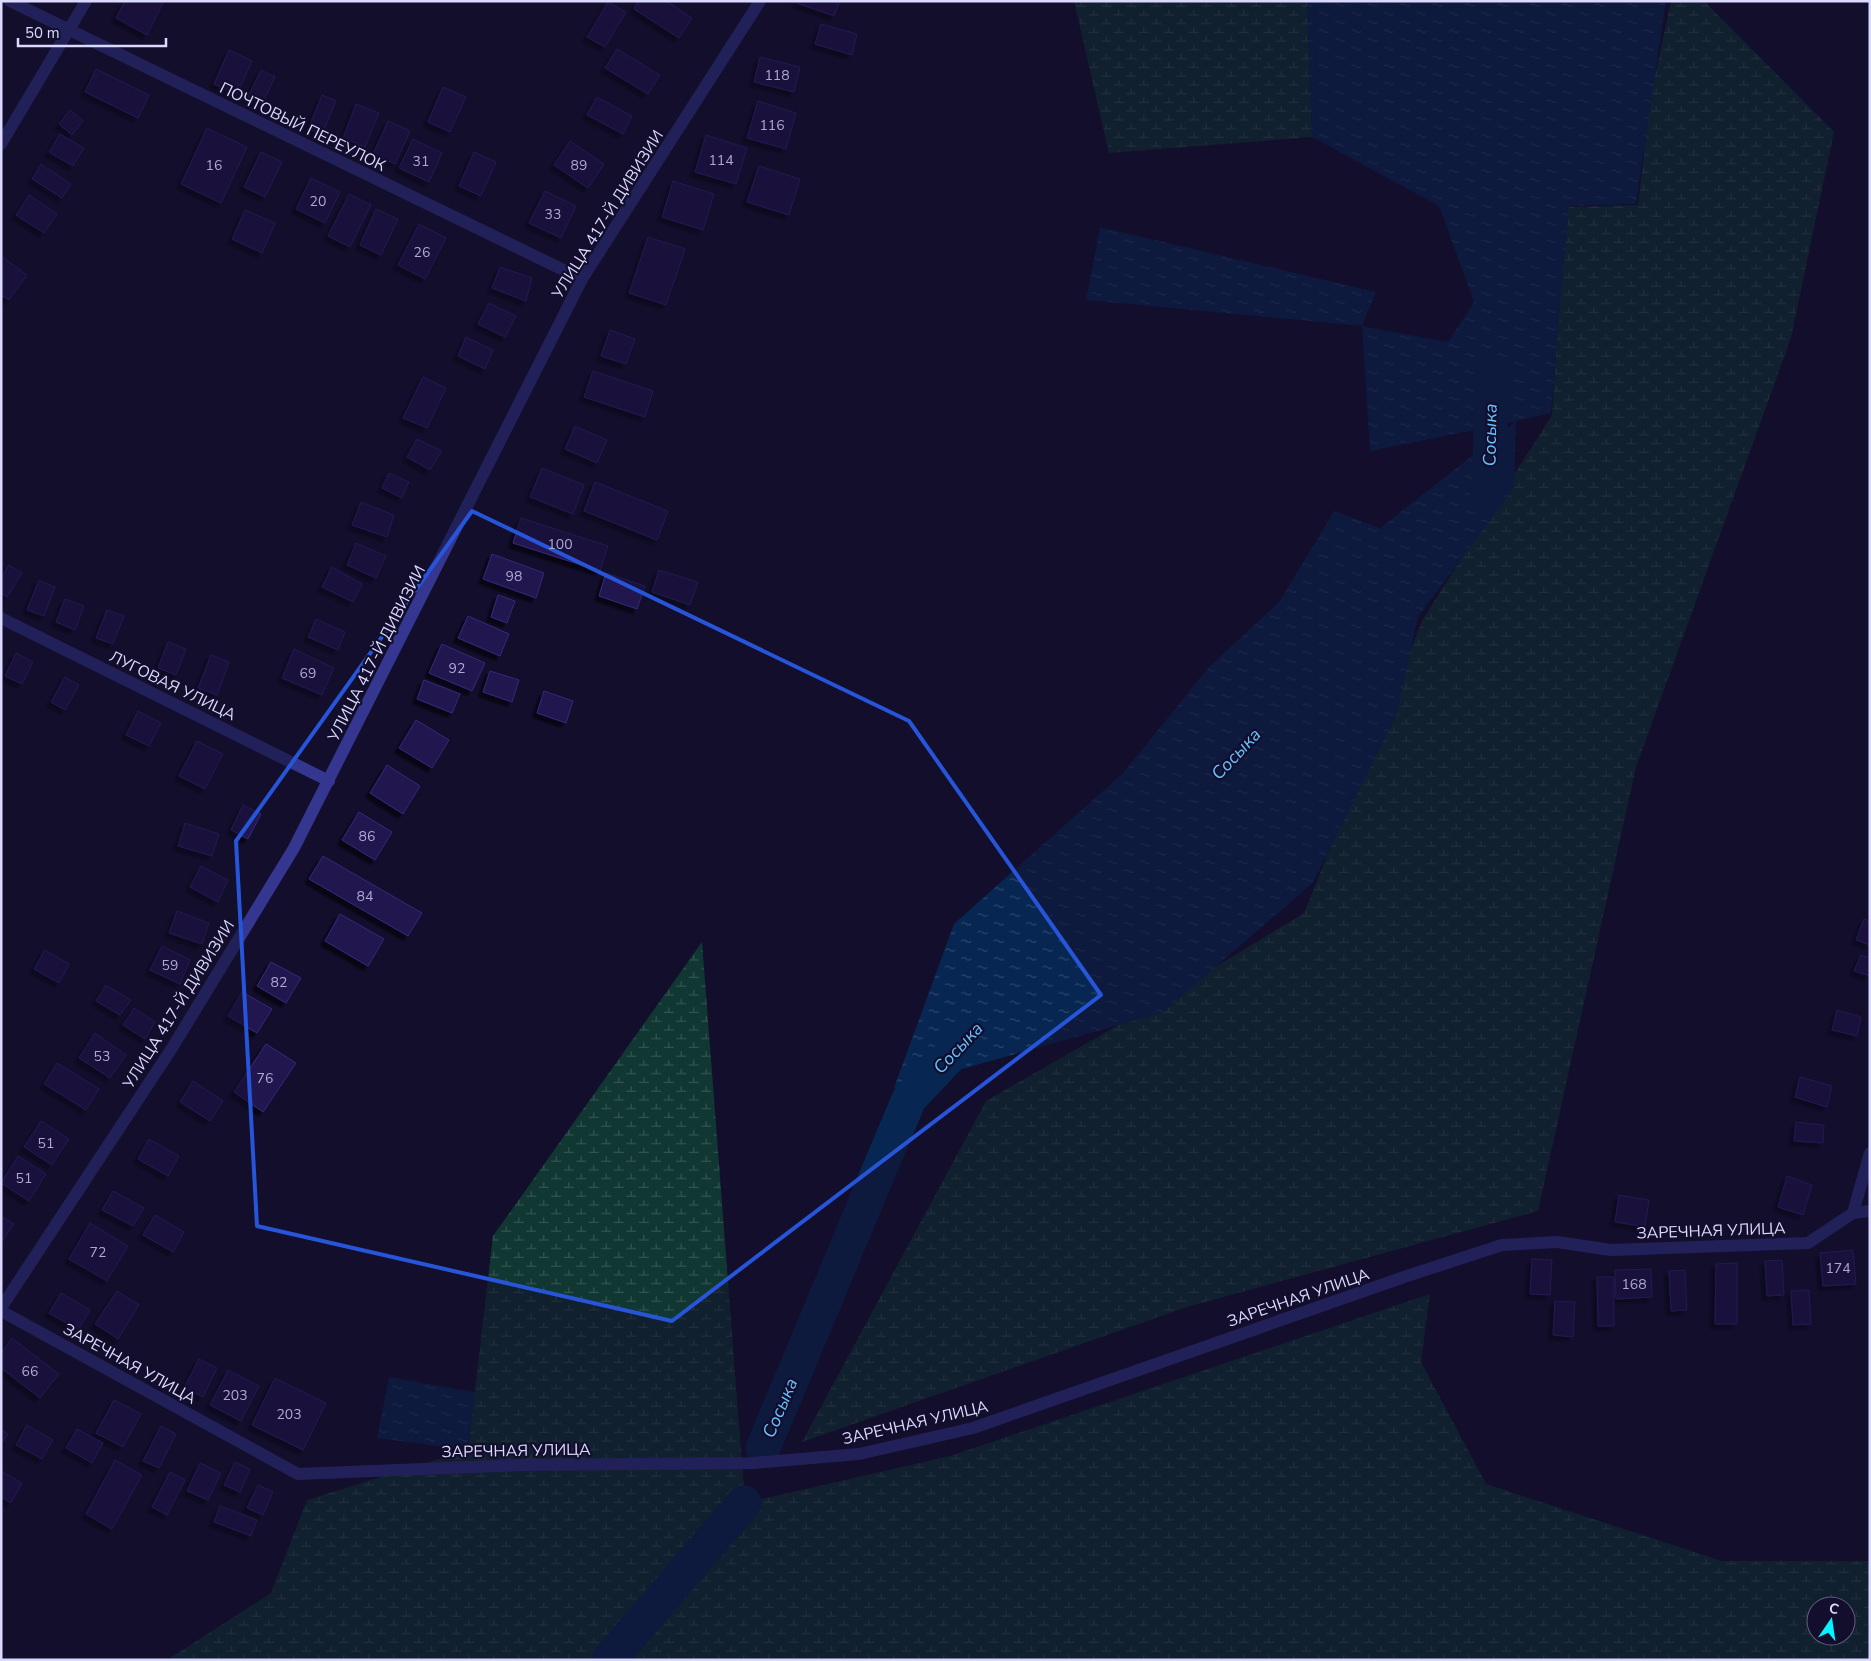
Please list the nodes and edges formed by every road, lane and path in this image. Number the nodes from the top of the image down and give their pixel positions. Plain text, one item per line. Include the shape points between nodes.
1 (10, 1) edge
2 (86, 1) edge
3 (760, 1) edge
4 (70, 31) junction
5 (1, 144) edge
6 (582, 279) junction
7 (1, 618) edge
8 (329, 781) junction
9 (1870, 1153) edge
10 (1870, 1211) edge
11 (1853, 1212) junction
12 (1, 1309) edge

1 - 4 street, ПОЧТОВЫЙ ПЕРЕУЛОК
2 - 4 street
3 - 6 street, УЛИЦА 417-Й ДИВИЗИИ
4 - 5 street
4 - 6 street, ПОЧТОВЫЙ ПЕРЕУЛОК
6 - 8 street, УЛИЦА 417-Й ДИВИЗИИ
7 - 8 street, ЛУГОВАЯ УЛИЦА
8 - 12 street, УЛИЦА 417-Й ДИВИЗИИ via 294,848 172,1048
9 - 11 street
10 - 11 street
11 - 12 street, ЗАРЕЧНАЯ УЛИЦА via 1808,1243 1610,1250 1557,1242 1502,1245 973,1428 860,1454 752,1463 522,1464 298,1474

